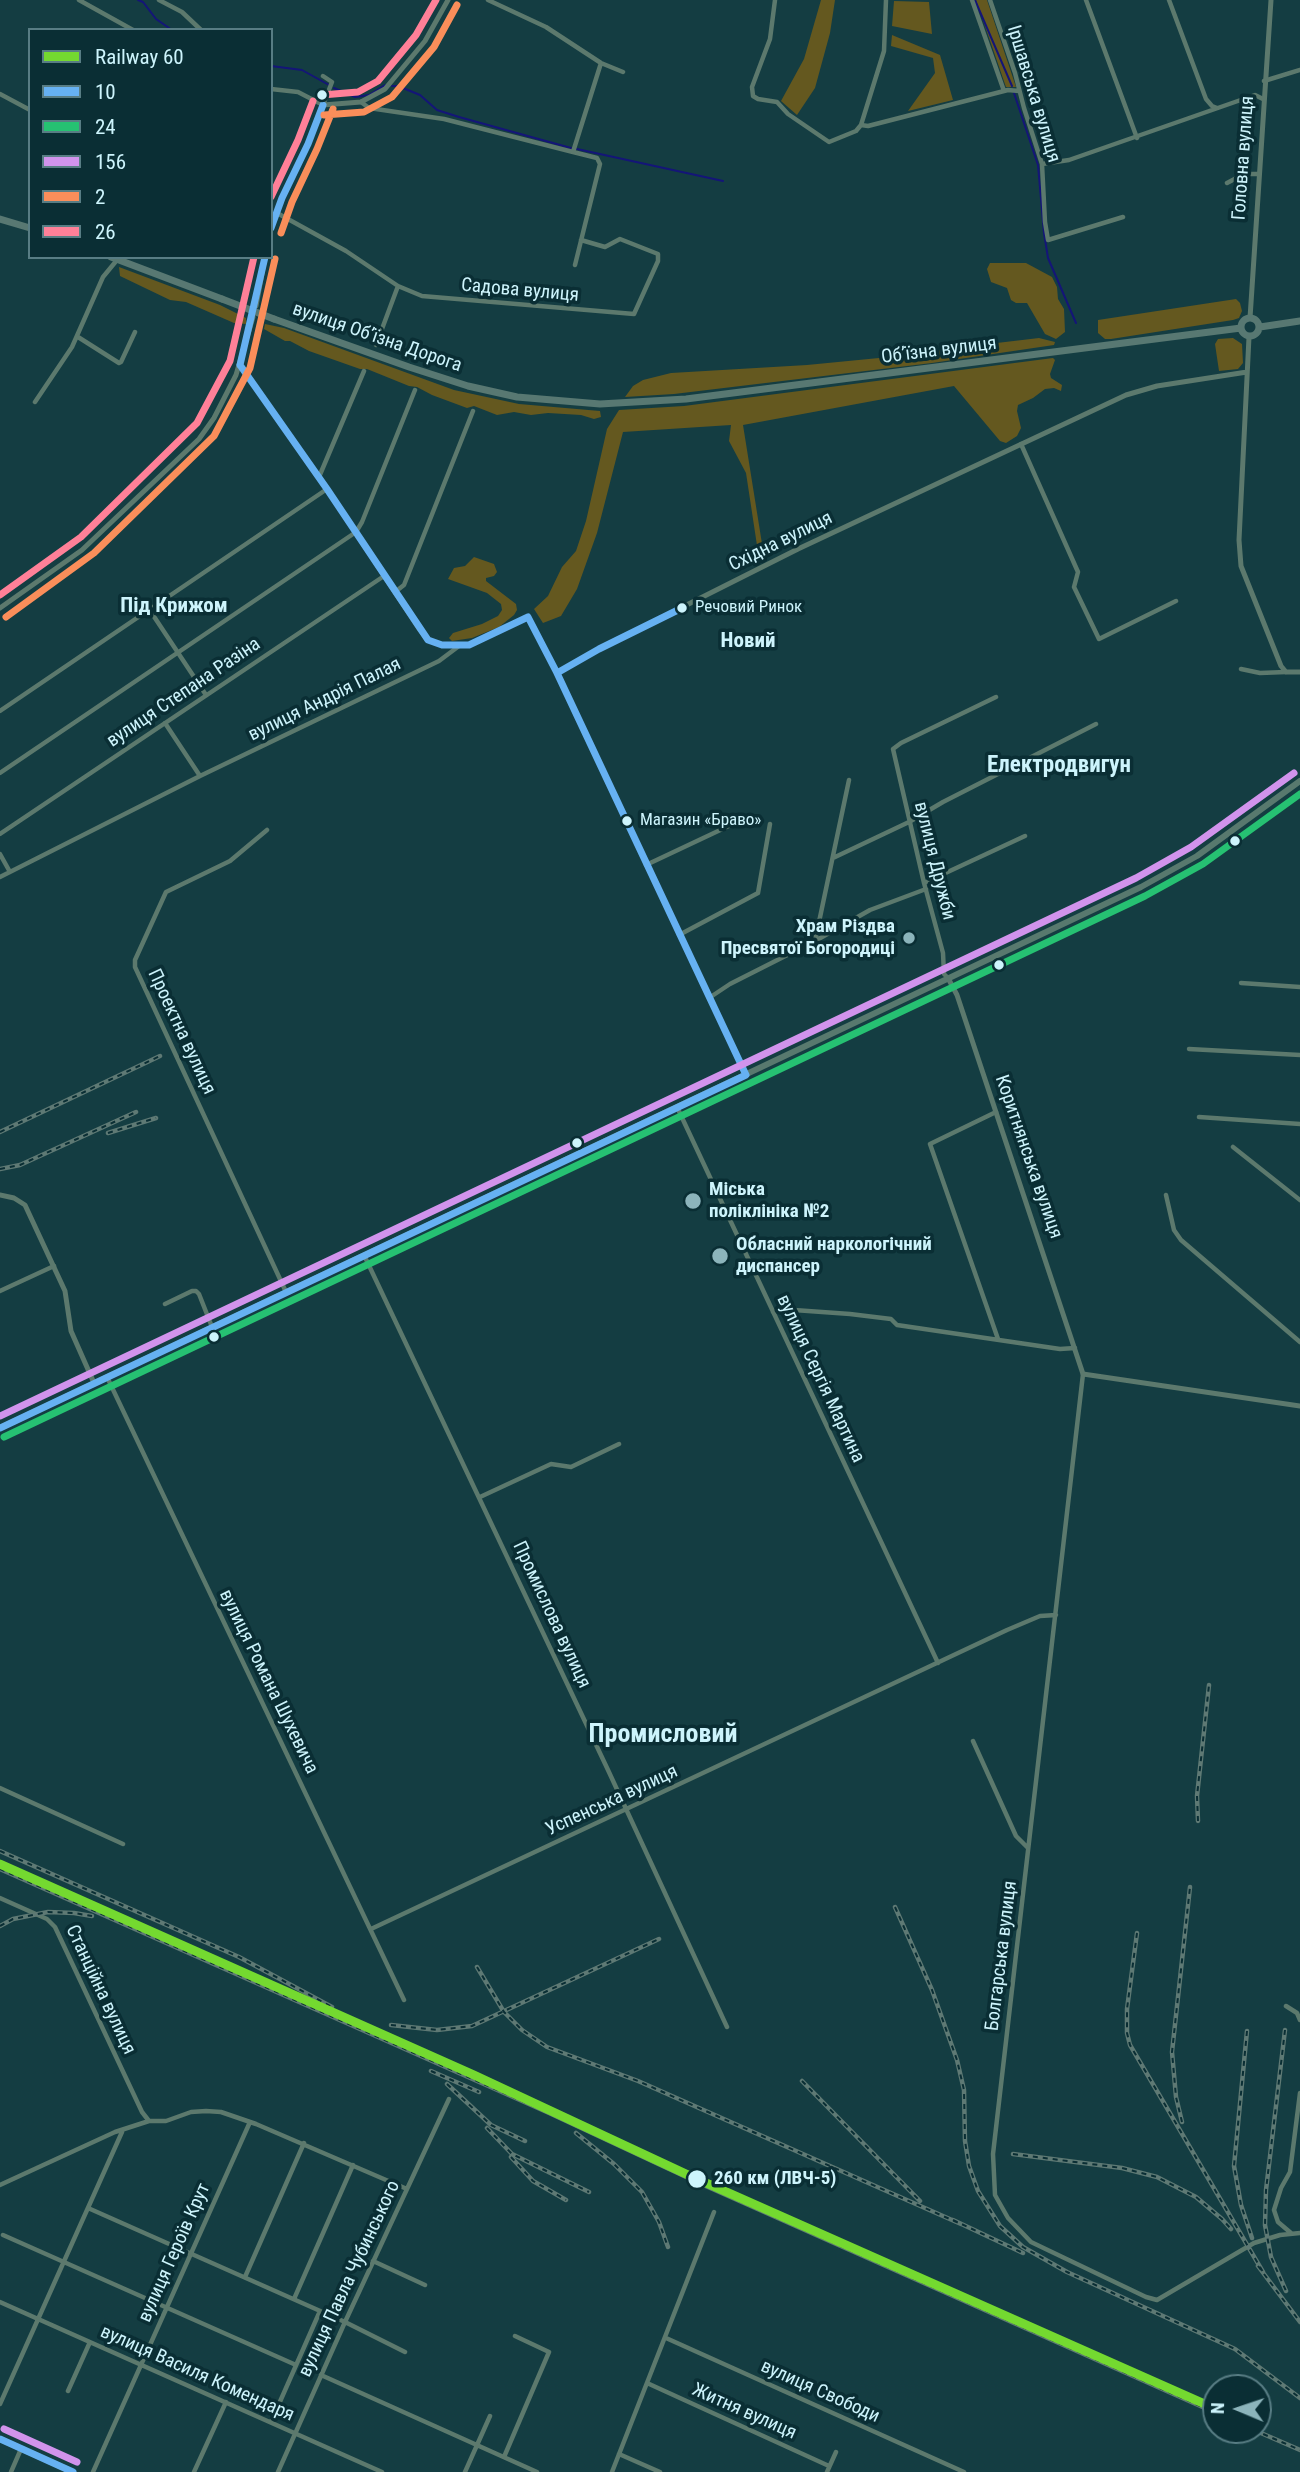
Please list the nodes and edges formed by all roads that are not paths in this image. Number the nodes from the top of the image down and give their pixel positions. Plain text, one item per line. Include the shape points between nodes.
1 (79, 0) edge
2 (159, 0) edge
3 (448, 0) edge
4 (488, 0) edge
5 (775, 0) edge
6 (886, 0) edge
7 (972, 0) edge
8 (990, 0) edge
9 (1086, 0) edge
10 (1169, 0) edge
11 (1271, 0) edge
12 (129, 28) edge
13 (199, 28) edge
14 (601, 63) junction
15 (1300, 70) edge
16 (623, 72) dead end
17 (323, 76) dead end
18 (1264, 82) junction
19 (273, 88) edge
20 (1003, 91) junction
21 (1019, 92) junction
22 (0, 94) edge
23 (1264, 99) junction
24 (361, 102) junction
25 (323, 104) junction
26 (1218, 108) junction
27 (28, 109) edge
28 (861, 125) junction
29 (1137, 138) junction
30 (573, 152) junction
31 (1042, 164) junction
32 (1258, 174) junction
33 (1227, 183) dead end
34 (277, 213) junction
35 (1123, 217) dead end
36 (0, 219) edge
37 (273, 224) edge
38 (28, 227) edge
39 (581, 240) junction
40 (113, 259) edge
41 (117, 259) edge
42 (265, 259) edge
43 (575, 265) dead end
44 (398, 286) junction
45 (256, 306) dead end
46 (253, 317) dead end
47 (1250, 318) junction
48 (1300, 321) edge
49 (1260, 327) junction
50 (1241, 328) junction
51 (135, 332) dead end
52 (78, 337) junction
53 (1249, 337) junction
54 (376, 345) dead end
55 (240, 365) junction
56 (364, 372) dead end
57 (1247, 372) junction
58 (415, 390) dead end
59 (35, 402) dead end
60 (641, 403) joint
61 (473, 411) dead end
62 (1021, 444) junction
63 (318, 478) junction
64 (327, 489) junction
65 (356, 532) junction
66 (384, 576) junction
67 (395, 592) junction
68 (1176, 601) dead end
69 (0, 608) edge
70 (149, 609) junction
71 (459, 646) junction
72 (177, 652) junction
73 (1241, 669) dead end
74 (1286, 672) junction
75 (1300, 672) edge
76 (557, 673) junction
77 (206, 695) junction
78 (996, 697) dead end
79 (0, 711) edge
80 (164, 723) junction
81 (1096, 724) dead end
82 (0, 773) edge
83 (200, 776) junction
84 (849, 779) dead end
85 (1300, 781) edge
86 (909, 822) junction
87 (733, 824) dead end
88 (770, 824) dead end
89 (267, 830) dead end
90 (0, 834) edge
91 (1025, 836) dead end
92 (0, 854) edge
93 (833, 858) junction
94 (646, 865) junction
95 (10, 872) junction
96 (0, 877) edge
97 (924, 883) junction
98 (926, 889) junction
99 (679, 935) junction
100 (815, 941) junction
101 (948, 978) junction
102 (1241, 983) dead end
103 (1300, 987) edge
104 (709, 998) junction
105 (1189, 1049) dead end
106 (1300, 1055) edge
107 (746, 1075) junction
108 (677, 1107) junction
109 (996, 1112) junction
110 (1199, 1117) dead end
111 (1300, 1124) edge
112 (1233, 1147) dead end
113 (0, 1195) edge
114 (1166, 1195) dead end
115 (1300, 1200) edge
116 (364, 1255) junction
117 (54, 1266) junction
118 (0, 1291) edge
119 (286, 1292) junction
120 (164, 1304) dead end
121 (773, 1312) junction
122 (212, 1327) junction
123 (998, 1340) junction
124 (1300, 1342) edge
125 (1075, 1348) junction
126 (1083, 1374) junction
127 (107, 1377) junction
128 (94, 1383) junction
129 (1300, 1406) edge
130 (0, 1428) edge
131 (619, 1444) dead end
132 (480, 1497) junction
133 (1056, 1615) junction
134 (938, 1663) junction
135 (973, 1741) dead end
136 (0, 1788) edge
137 (626, 1809) junction
138 (122, 1844) dead end
139 (1029, 1848) junction
140 (0, 1898) edge
141 (371, 1929) junction
142 (404, 2000) dead end
143 (1286, 2006) dead end
144 (1300, 2021) edge
145 (727, 2027) dead end
146 (1300, 2092) edge
147 (449, 2098) dead end
148 (149, 2121) junction
149 (250, 2122) junction
150 (122, 2132) junction
151 (304, 2143) junction
152 (353, 2165) junction
153 (0, 2185) edge
154 (407, 2189) junction
155 (88, 2208) junction
156 (714, 2212) dead end
157 (1292, 2233) junction
158 (1300, 2233) edge
159 (3, 2235) dead end
160 (190, 2253) junction
161 (373, 2261) junction
162 (64, 2262) junction
163 (245, 2277) junction
164 (425, 2285) dead end
165 (294, 2299) junction
166 (0, 2302) edge
167 (166, 2307) junction
168 (320, 2311) junction
169 (38, 2319) junction
170 (345, 2322) junction
171 (515, 2336) dead end
172 (666, 2338) junction
173 (89, 2342) junction
174 (405, 2352) dead end
175 (141, 2364) junction
176 (296, 2365) junction
177 (321, 2375) junction
178 (647, 2383) junction
179 (68, 2391) dead end
180 (226, 2402) junction
181 (0, 2404) edge
182 (490, 2416) dead end
183 (271, 2422) junction
184 (295, 2433) junction
185 (0, 2439) edge
186 (477, 2445) junction
187 (21, 2449) junction
188 (836, 2452) dead end
189 (619, 2454) junction
190 (504, 2457) junction
191 (830, 2466) junction
192 (11, 2472) edge
193 (73, 2472) edge
194 (93, 2472) edge
195 (194, 2472) edge
196 (278, 2472) edge
197 (382, 2472) edge
198 (465, 2472) edge
199 (537, 2472) edge
200 (612, 2472) edge
201 (660, 2472) edge
202 (827, 2472) edge
203 (962, 2472) edge

1 - 12 street
2 - 13 street
3 - 24 street via 413,57 384,89
4 - 14 street via 546,27
5 - 28 street via 770,39 752,87 753,96 777,102 829,142
6 - 28 street via 884,51
7 - 20 street
8 - 21 street, Іршавська вулиця
9 - 29 street
10 - 26 street via 1206,99
11 - 18 street, Головна вулиця
14 - 16 street
14 - 30 street
15 - 18 street
17 - 25 street via 332,82
18 - 23 street, Головна вулиця
19 - 25 street via 298,92
20 - 21 street
20 - 28 street
21 - 31 street, Іршавська вулиця
22 - 27 street
23 - 26 street via 1255,95
23 - 32 street, Головна вулиця
24 - 25 street
24 - 30 street via 369,108 444,119
25 - 34 street
26 - 29 street
29 - 31 street
30 - 39 street via 600,164
31 - 35 street, Іршавська вулиця via 1048,240
32 - 33 street via 1244,174
32 - 47 street, Головна вулиця
34 - 37 street
34 - 44 street, Садова вулиця
36 - 38 highway
39 - 43 street
39 - 44 street, Садова вулиця via 605,247 620,239 657,254 634,314 426,297
40 - 52 street
41 - 60 highway, вулиця Обʼїзна Дорога, bridge via 468,386 517,397
42 - 45 street
44 - 54 street
46 - 55 street
47 - 49 highway
47 - 50 highway
48 - 49 highway
49 - 53 highway
50 - 53 highway
50 - 60 highway, Обʼїзна вулиця
51 - 52 street via 119,363
52 - 59 street
53 - 57 street
55 - 63 street
55 - 69 street via 214,418 192,446 88,545
56 - 63 street
57 - 62 street, Східна вулиця via 1126,395
57 - 74 street via 1241,566
58 - 65 street
61 - 67 street via 404,585
62 - 68 street via 1078,572 1074,587 1099,639
62 - 76 street, Східна вулиця via 798,549
63 - 64 street
64 - 65 street
64 - 70 street
65 - 66 street
65 - 72 street
66 - 67 street
66 - 77 street, вулиця Степана Разіна
67 - 71 street via 428,640
70 - 72 street
70 - 79 street
71 - 76 street via 479,642 528,617
71 - 83 street, вулиця Андрія Палая via 439,660
72 - 77 street
72 - 82 street
73 - 74 street
74 - 75 street
76 - 94 street
77 - 80 street, вулиця Степана Разіна
78 - 86 street, вулиця Дружби via 893,749
80 - 83 street
80 - 90 street, вулиця Степана Разіна
81 - 86 street
83 - 95 street, вулиця Андрія Палая
84 - 93 street
85 - 101 main road via 1188,862
86 - 93 street
86 - 97 street, вулиця Дружби
87 - 94 street
88 - 99 street via 758,892
89 - 119 street, Проектна вулиця via 230,861 166,892 135,967
91 - 97 street
92 - 95 street
93 - 100 street
94 - 99 street
95 - 96 street, вулиця Андрія Палая
97 - 98 street, вулиця Дружби
98 - 100 street via 870,910
98 - 101 street, вулиця Дружби
99 - 104 street
100 - 104 street
101 - 107 main road
101 - 109 street, Коритнянська вулиця
102 - 103 street
104 - 107 street
105 - 106 street
107 - 108 main road
108 - 116 main road
108 - 121 street, вулиця Сергія Мартина
109 - 123 street via 930,1144
109 - 125 street, Коритнянська вулиця
110 - 111 street
112 - 115 street
113 - 117 street via 25,1205
114 - 124 street via 1181,1240
116 - 119 main road
116 - 132 street, Промислова вулиця
117 - 118 street
117 - 128 street via 65,1290 71,1331
119 - 122 main road
120 - 122 street via 196,1291
121 - 123 street via 883,1318 897,1325
121 - 134 street, вулиця Сергія Мартина
122 - 127 main road
123 - 125 street
125 - 126 street, Коритнянська вулиця
126 - 129 street
126 - 133 street, Болгарська вулиця
127 - 128 main road
127 - 141 street, вулиця Романа Шухевича
128 - 130 main road
131 - 132 street via 572,1467 551,1464
132 - 137 street, Промислова вулиця
133 - 134 street, Успенська вулиця via 1040,1616
133 - 139 street, Болгарська вулиця
134 - 137 street, Успенська вулиця
135 - 139 street via 1016,1836
136 - 138 street
137 - 141 street, Успенська вулиця
137 - 145 street, Промислова вулиця
139 - 157 street, Болгарська вулиця via 993,2154 995,2195 1008,2218 1038,2245 1157,2300 1245,2248
140 - 148 street, Станційна вулиця via 55,1927
141 - 142 street, вулиця Романа Шухевича
143 - 144 street
146 - 157 street via 1290,2172 1274,2210 1278,2222
147 - 154 street, вулиця Павла Чубинського
148 - 149 street via 206,2111
148 - 150 street
149 - 151 street
149 - 160 street, вулиця Героїв Крут
150 - 153 street
150 - 155 street
151 - 152 street
151 - 163 street
152 - 154 street
152 - 165 street
154 - 161 street, вулиця Павла Чубинського
155 - 160 street
155 - 162 street
156 - 172 street
157 - 158 street
159 - 162 street
160 - 163 street
160 - 167 street, вулиця Героїв Крут
161 - 164 street
161 - 170 street, вулиця Павла Чубинського
162 - 167 street
162 - 169 street
163 - 165 street
165 - 168 street
166 - 169 street, вулиця Василя Комендаря
167 - 175 street, вулиця Героїв Крут
167 - 176 street
168 - 170 street
168 - 176 street, вулиця Павла Чубинського
169 - 173 street, вулиця Василя Комендаря
169 - 181 street
170 - 174 street
170 - 177 street, вулиця Павла Чубинського
171 - 190 street via 549,2352
172 - 178 street
172 - 203 street, вулиця Свободи
173 - 175 street, вулиця Василя Комендаря
173 - 179 street
175 - 180 street, вулиця Василя Комендаря
175 - 194 street, вулиця Героїв Крут
176 - 183 street, вулиця Павла Чубинського
177 - 184 street, вулиця Павла Чубинського
177 - 186 street
178 - 189 street
178 - 191 street, Житня вулиця
180 - 183 street, вулиця Василя Комендаря
180 - 195 street
182 - 186 street
183 - 184 street, вулиця Василя Комендаря
184 - 196 street, вулиця Павла Чубинського
184 - 197 street, вулиця Василя Комендаря
185 - 187 main road
186 - 190 street
186 - 198 street
187 - 192 street
187 - 193 main road
188 - 191 street
189 - 200 street
189 - 201 street
190 - 199 street
191 - 202 street

